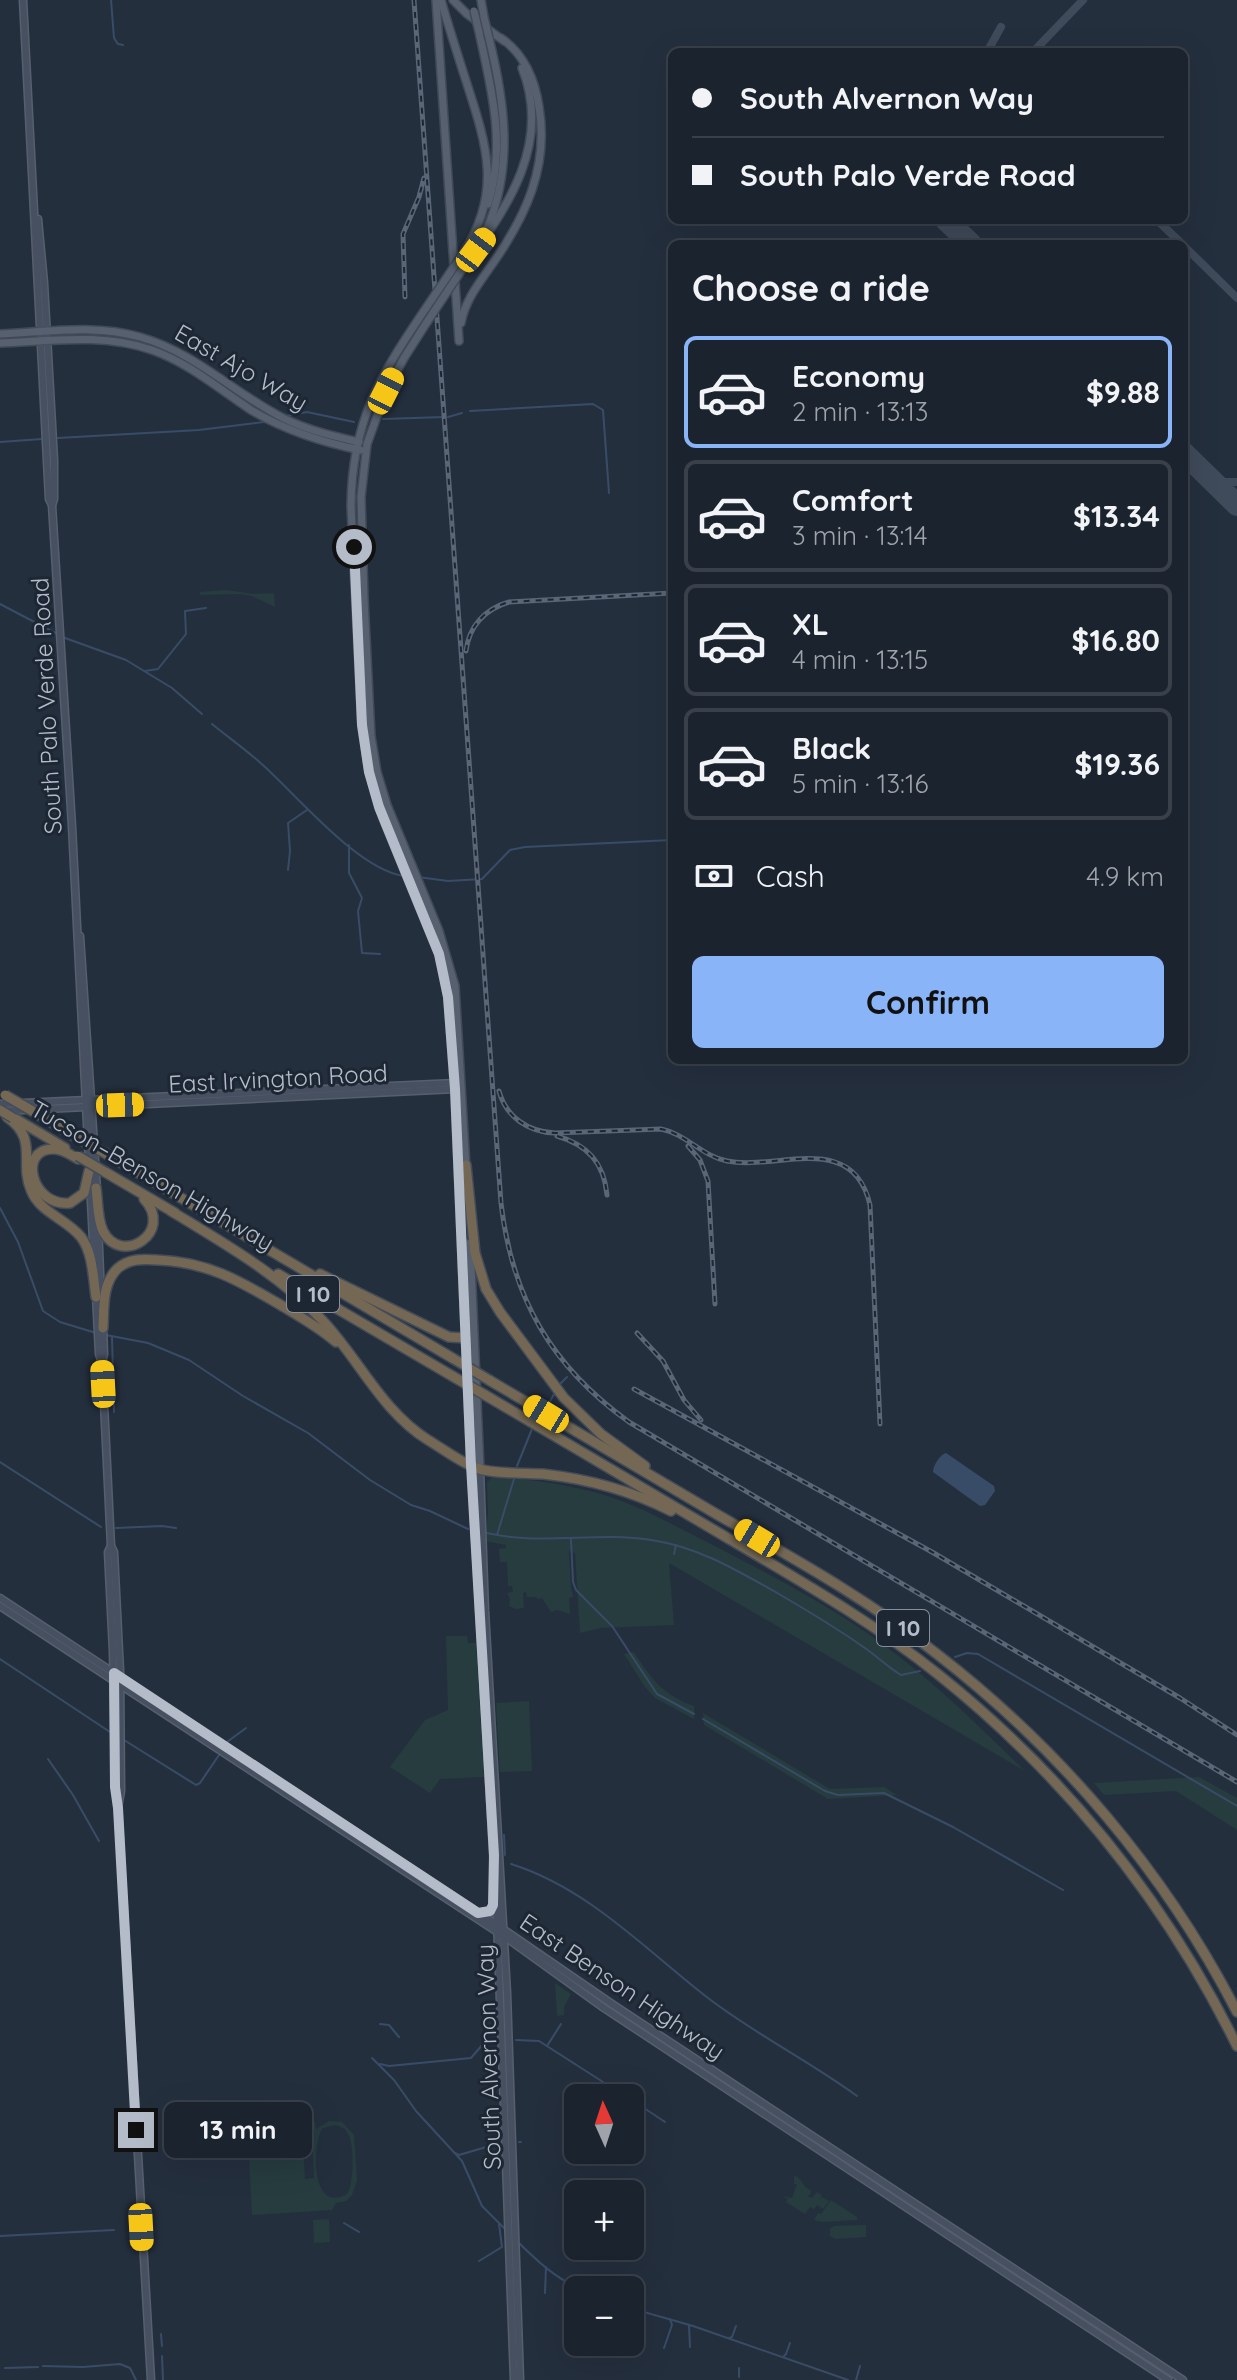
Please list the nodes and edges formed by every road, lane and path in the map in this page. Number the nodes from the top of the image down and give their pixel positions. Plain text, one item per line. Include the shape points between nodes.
1 (23, 0) edge
2 (438, 0) edge
3 (453, 0) edge
4 (472, 0) edge
5 (481, 0) edge
6 (501, 38) junction
7 (476, 231) junction
8 (476, 250) junction
9 (43, 331) junction
10 (0, 334) edge
11 (44, 341) junction
12 (0, 343) edge
13 (276, 419) junction
14 (362, 446) junction
15 (76, 905) junction
16 (79, 965) junction
17 (85, 997) junction
18 (458, 1086) junction
19 (2, 1097) edge
20 (89, 1103) junction
21 (4, 1114) edge
22 (78, 1157) junction
23 (466, 1165) junction
24 (98, 1171) junction
25 (115, 1178) junction
26 (96, 1188) junction
27 (171, 1211) junction
28 (269, 1250) junction
29 (96, 1297) junction
30 (100, 1327) junction
31 (466, 1338) junction
32 (359, 1366) junction
33 (476, 1467) junction
34 (704, 1506) junction
35 (111, 1546) junction
36 (0, 1598) edge
37 (833, 1600) junction
38 (0, 1606) edge
39 (16, 1613) junction
40 (113, 1647) junction
41 (93, 1659) junction
42 (117, 1678) junction
43 (144, 1700) junction
44 (120, 1707) junction
45 (118, 1808) junction
46 (494, 1855) junction
47 (426, 1882) junction
48 (478, 1913) junction
49 (500, 1931) junction
50 (525, 1951) junction
51 (507, 1996) junction
52 (1237, 2012) edge
53 (1237, 2046) edge
54 (512, 2235) junction
55 (151, 2380) edge
56 (517, 2380) edge
57 (1168, 2380) edge
58 (1183, 2380) edge

1 - 9 main road, South Palo Verde Road
2 - 6 main road via 459,341 468,300 525,211 541,156 534,83 521,57
2 - 7 main road, South Alvernon Way via 486,146 486,191
3 - 6 main road, South Alvernon Way
4 - 7 main road, bridge via 495,107 498,147 491,191
5 - 8 main road, bridge via 501,93 506,149 498,199
6 - 8 main road, South Alvernon Way via 527,80 530,138 517,186
7 - 14 main road, South Alvernon Way, bridge via 382,374 368,406
8 - 14 main road, South Alvernon Way, bridge via 404,358
9 - 10 main road, East Ajo Way
9 - 11 main road, South Palo Verde Road
9 - 13 main road, East Ajo Way via 103,330 152,341 206,368
11 - 12 main road, East Ajo Way
11 - 13 main road, East Ajo Way via 96,339 151,350
11 - 15 main road, South Palo Verde Road
13 - 14 main road, East Ajo Way
13 - 14 main road, East Ajo Way via 317,440
14 - 18 main road, South Alvernon Way via 352,473 351,506 363,740 375,796 412,877 444,972
15 - 16 main road, South Palo Verde Road
15 - 17 main road, South Palo Verde Road
16 - 17 main road
16 - 20 main road, South Palo Verde Road
17 - 20 main road, South Palo Verde Road
18 - 20 main road, East Irvington Road
18 - 23 main road, South Alvernon Way
18 - 31 main road, South Alvernon Way
19 - 20 main road, East Irvington Road
19 - 28 highway, Tucson–Benson Highway / I 10, bridge
20 - 21 main road, East Irvington Road
20 - 24 main road, South Palo Verde Road
20 - 26 main road, South Palo Verde Road
21 - 22 highway, Tucson–Benson Highway / I 10
21 - 29 highway via 25,1138 34,1197 86,1245
22 - 24 highway, Tucson–Benson Highway / I 10, bridge
22 - 24 highway via 59,1150 44,1152 32,1168 35,1185 54,1201 70,1203
23 - 33 main road, South Alvernon Way
23 - 34 highway via 476,1260 500,1312 583,1417
24 - 25 highway, Tucson–Benson Highway / I 10
24 - 29 main road, South Palo Verde Road
25 - 26 highway via 152,1210 152,1227 139,1243 121,1246 105,1235
25 - 27 highway, Tucson–Benson Highway / I 10
26 - 30 main road, South Palo Verde Road
27 - 32 highway via 280,1281 324,1321
27 - 37 highway, Tucson–Benson Highway / I 10, bridge
28 - 31 highway via 449,1337
28 - 34 highway, Tucson–Benson Highway / I 10, bridge
29 - 30 main road, South Palo Verde Road
30 - 32 highway via 106,1289 118,1268 136,1260 184,1262 226,1274 308,1321
30 - 35 main road, South Palo Verde Road
31 - 33 main road, South Alvernon Way
32 - 33 highway via 401,1419
33 - 37 highway via 567,1477 629,1492
33 - 46 main road, South Alvernon Way
33 - 49 main road, South Alvernon Way
34 - 52 highway, Tucson–Benson Highway / I 10 via 832,1581 992,1699 1077,1783 1134,1850 1205,1954
35 - 40 main road, South Palo Verde Road
35 - 42 main road, South Palo Verde Road
36 - 39 main road, East Benson Highway
37 - 53 highway, Tucson–Benson Highway / I 10 via 940,1676 1057,1784 1165,1920
38 - 39 main road, East Benson Highway
39 - 41 main road, East Benson Highway
39 - 42 main road, East Benson Highway
40 - 41 main road via 107,1661
40 - 42 main road, South Palo Verde Road
41 - 42 main road, East Benson Highway
42 - 43 main road, East Benson Highway
42 - 44 main road, South Palo Verde Road
42 - 45 main road, South Palo Verde Road
42 - 47 main road, East Benson Highway
43 - 44 main road via 128,1695
43 - 47 main road, East Benson Highway
44 - 45 main road, South Palo Verde Road
45 - 55 main road, South Palo Verde Road
46 - 48 main road via 492,1908
46 - 49 main road, South Alvernon Way
47 - 48 main road, East Benson Highway
47 - 49 main road, East Benson Highway
48 - 49 main road, East Benson Highway
49 - 50 main road, East Benson Highway
49 - 51 main road, South Alvernon Way
49 - 54 main road, South Alvernon Way
49 - 58 main road, East Benson Highway
50 - 51 main road via 509,1955
50 - 57 main road, East Benson Highway
51 - 54 main road, South Alvernon Way
54 - 56 main road, South Alvernon Way
54 - 56 main road, South Alvernon Way

